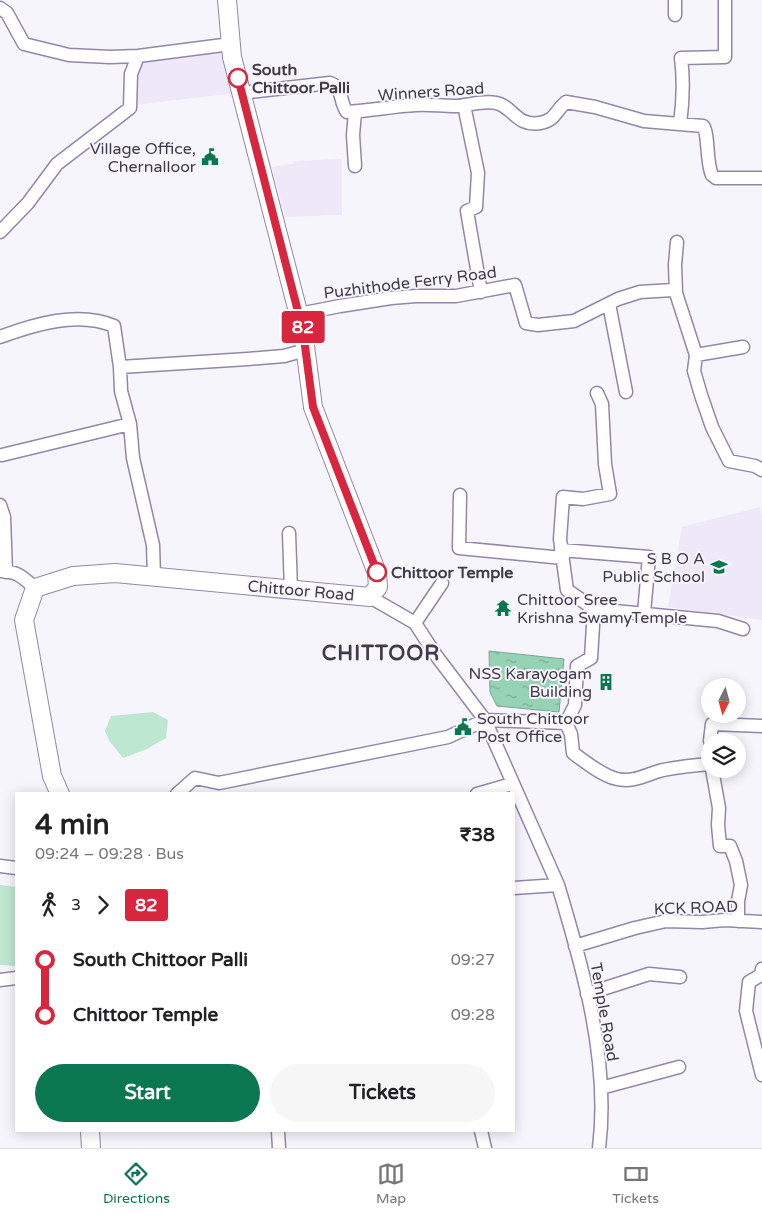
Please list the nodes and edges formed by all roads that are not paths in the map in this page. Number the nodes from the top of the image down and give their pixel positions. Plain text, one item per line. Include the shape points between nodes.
1 (227, 0) edge
2 (675, 0) edge
3 (725, 0) edge
4 (0, 8) edge
5 (675, 15) dead end
6 (231, 44) junction
7 (138, 56) junction
8 (242, 93) junction
9 (464, 105) junction
10 (355, 112) junction
11 (680, 124) junction
12 (355, 166) dead end
13 (762, 178) edge
14 (0, 232) edge
15 (677, 242) dead end
16 (481, 292) junction
17 (676, 293) junction
18 (609, 304) junction
19 (299, 314) junction
20 (0, 336) edge
21 (743, 347) dead end
22 (306, 350) junction
23 (696, 355) junction
24 (120, 367) junction
25 (626, 392) dead end
26 (597, 393) dead end
27 (130, 424) junction
28 (2, 455) dead end
29 (762, 470) edge
30 (460, 495) dead end
31 (0, 505) edge
32 (289, 533) dead end
33 (562, 554) junction
34 (3, 571) edge
35 (154, 577) junction
36 (442, 583) dead end
37 (34, 588) junction
38 (291, 590) junction
39 (370, 597) junction
40 (594, 609) junction
41 (644, 614) junction
42 (415, 623) junction
43 (744, 629) dead end
44 (484, 720) junction
45 (566, 722) junction
46 (762, 726) edge
47 (711, 733) edge
48 (701, 764) edge
49 (714, 778) edge
50 (512, 784) junction
51 (59, 792) edge
52 (179, 792) edge
53 (484, 792) edge
54 (0, 866) edge
55 (15, 868) edge
56 (558, 885) junction
57 (515, 888) edge
58 (738, 921) junction
59 (762, 922) edge
60 (575, 946) junction
61 (762, 969) edge
62 (680, 977) dead end
63 (15, 978) edge
64 (0, 980) edge
65 (587, 994) junction
66 (679, 1067) dead end
67 (762, 1075) edge
68 (600, 1088) junction
69 (90, 1132) edge
70 (278, 1132) edge
71 (481, 1132) edge
72 (91, 1148) edge
73 (279, 1148) edge
74 (484, 1148) edge
75 (599, 1148) edge

1 - 6 main road, Chittoor Road
2 - 5 street
3 - 11 street via 724,57 680,58 683,101
4 - 7 street via 7,13 24,44 69,55
6 - 7 street
6 - 8 main road, Chittoor Road
7 - 14 street via 131,74 130,108 57,164 28,203
8 - 10 street via 330,84 337,86 347,112
8 - 19 main road, Chittoor Road
9 - 10 street, Winners Road via 417,105
9 - 11 street, Winners Road via 498,103 521,121 539,123 556,116 566,102 644,121
9 - 16 street via 478,173 476,207 467,211
10 - 12 street
11 - 13 street, Winners Road via 706,129 710,172 716,178
15 - 17 street
16 - 18 street, Puzhithode Ferry Road via 515,285 526,323 531,324 574,321
16 - 19 street, Puzhithode Ferry Road via 391,298
17 - 18 street, Puzhithode Ferry Road via 669,290 647,291
17 - 23 street
18 - 25 street
19 - 22 main road, Chittoor Road
20 - 24 street via 37,324 86,320 103,322 114,326
21 - 23 street
22 - 24 street via 284,356
22 - 39 main road, Chittoor Road via 313,407 377,572 378,587
23 - 29 street via 694,371 701,395 729,461
24 - 27 street via 121,391
26 - 33 street via 602,404 610,494 583,499 563,497
27 - 28 street
27 - 35 street via 133,458 153,545
30 - 33 street via 459,548
31 - 34 street via 4,517
32 - 38 street
33 - 40 street via 567,590
33 - 41 street via 649,558
34 - 37 street via 13,572
35 - 37 main road, Chittoor Road via 115,573 73,576
35 - 38 main road, Chittoor Road
36 - 42 street
37 - 51 main road via 24,620 52,776
38 - 39 main road, Chittoor Road
39 - 42 street
40 - 41 street
40 - 45 street via 592,658 577,666 575,705
41 - 43 street via 718,621
42 - 44 street, Temple Road
44 - 45 street
44 - 50 street, Temple Road
44 - 52 street via 448,737 229,782 195,778
45 - 48 street via 573,753 616,779 631,781 660,771
46 - 47 street via 712,724
49 - 58 street via 720,846 730,846 741,885
50 - 53 street
50 - 56 street, Temple Road
54 - 55 street
56 - 57 street
56 - 60 street, Temple Road
58 - 59 street, KCK ROAD
58 - 60 street, KCK ROAD via 666,921
60 - 65 street, Temple Road
61 - 67 street via 761,976 749,982 746,1011
62 - 65 street via 649,974
63 - 64 street
65 - 68 street, Temple Road
66 - 68 street
68 - 75 street, Temple Road via 602,1122
69 - 72 main road
70 - 73 street
71 - 74 street

